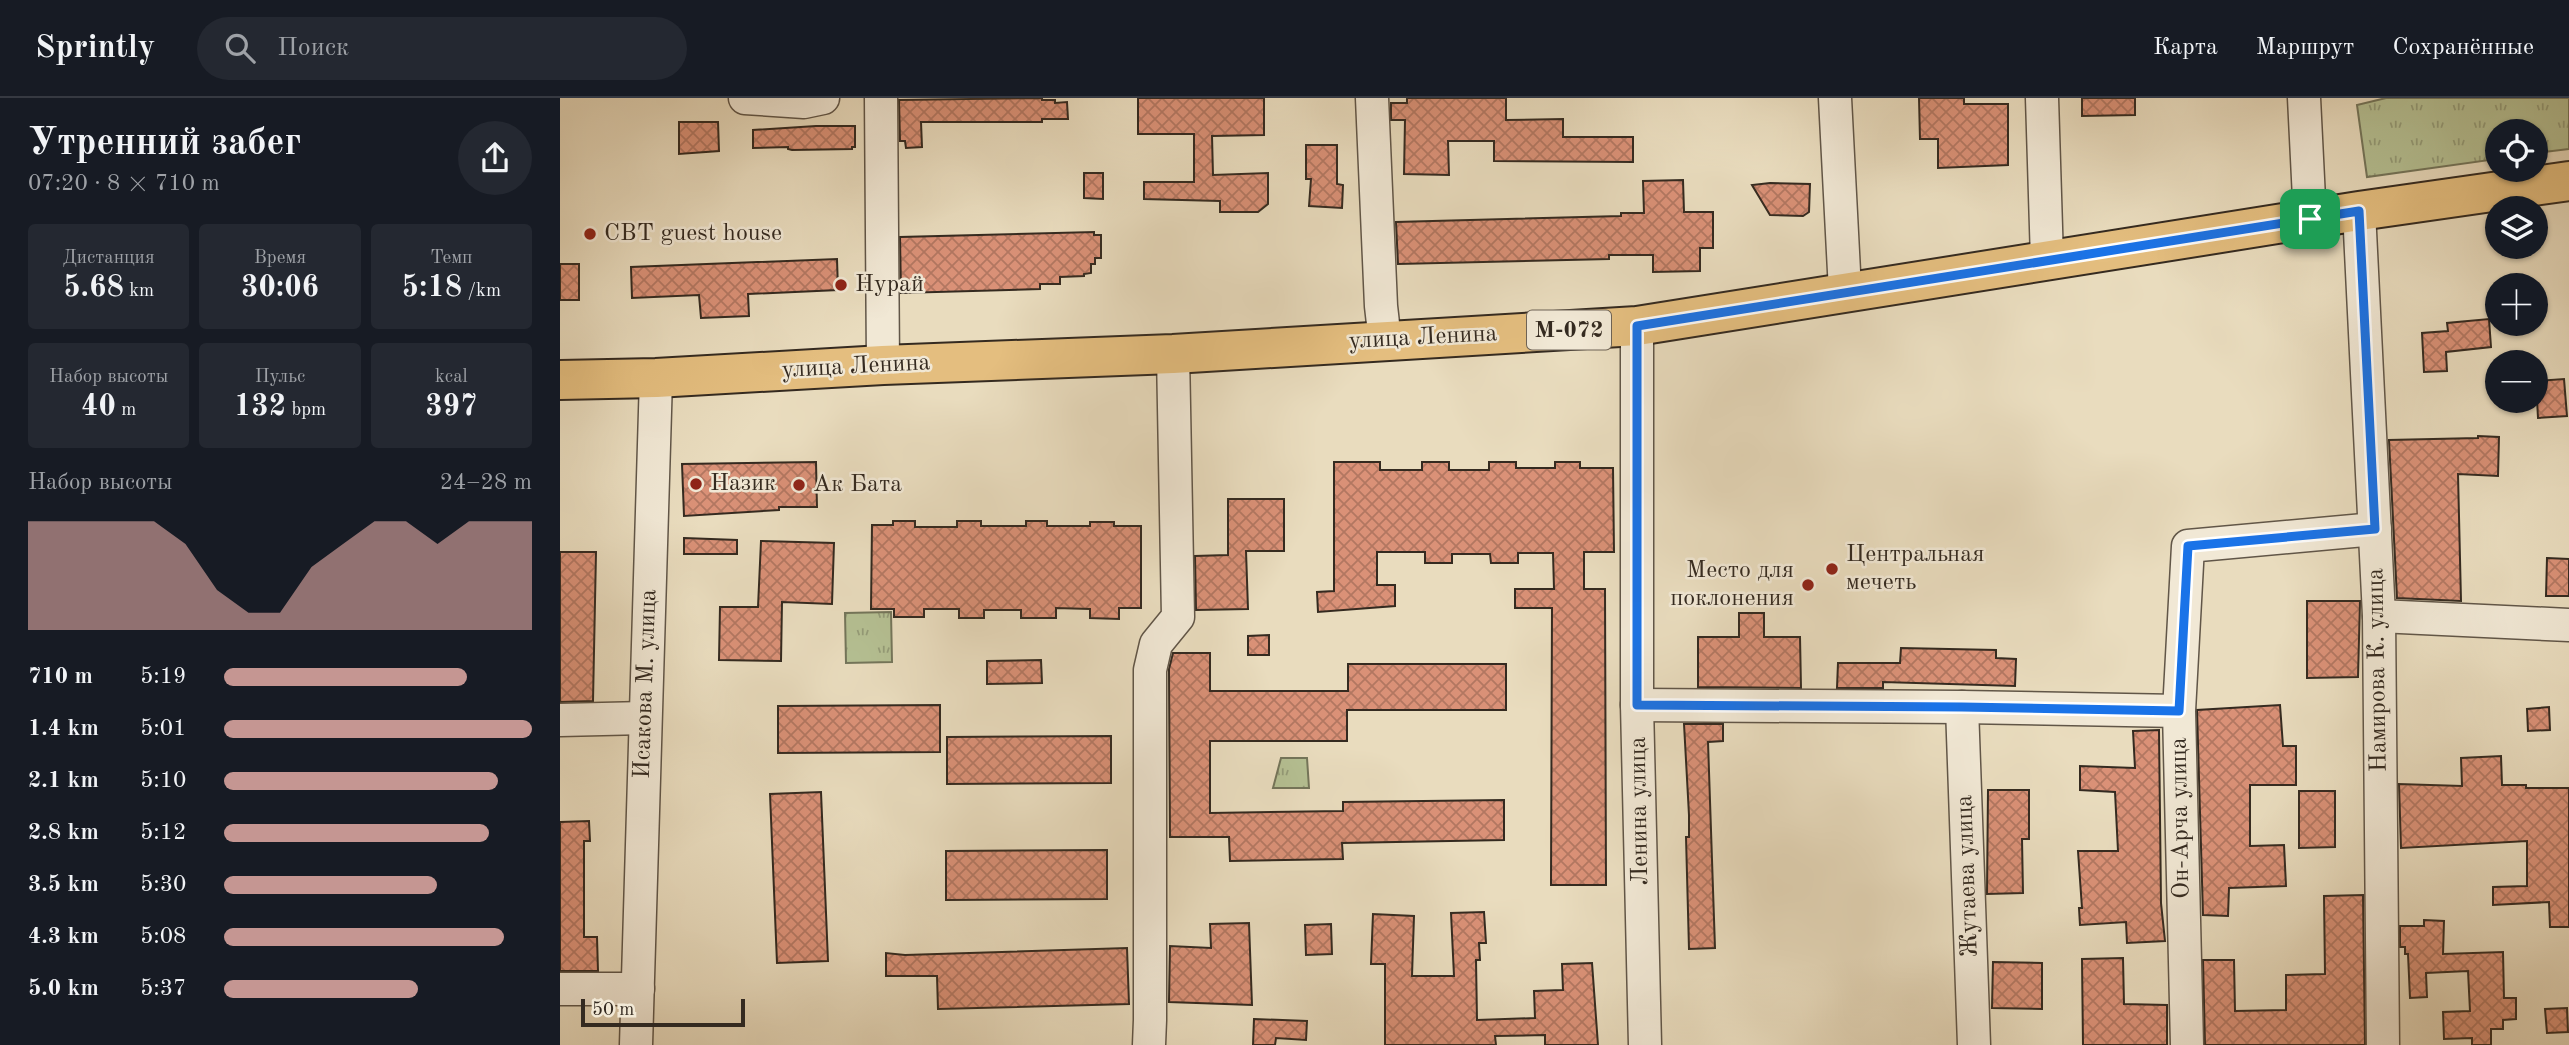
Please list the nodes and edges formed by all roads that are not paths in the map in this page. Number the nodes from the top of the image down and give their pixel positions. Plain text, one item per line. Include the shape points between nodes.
1 (745, 98) edge
2 (881, 98) edge
3 (1371, 98) edge
4 (1835, 98) edge
5 (2042, 98) edge
6 (2304, 98) edge
7 (810, 99) edge
8 (2569, 181) edge
9 (2359, 211) junction
10 (2310, 219) junction
11 (2047, 260) junction
12 (1845, 291) junction
13 (1637, 326) junction
14 (1385, 341) junction
15 (1173, 354) junction
16 (883, 365) junction
17 (656, 378) junction
18 (560, 380) edge
19 (2375, 529) junction
20 (2379, 616) junction
21 (2569, 625) edge
22 (1637, 705) junction
23 (1962, 707) junction
24 (2179, 711) junction
25 (645, 718) junction
26 (560, 720) edge
27 (560, 989) edge
28 (638, 989) junction
29 (636, 1045) edge
30 (1149, 1045) edge
31 (1644, 1045) edge
32 (1974, 1045) edge
33 (2187, 1045) edge
34 (2383, 1045) edge

1 - 7 street
2 - 16 street
3 - 14 street
4 - 12 street
5 - 11 street
6 - 10 street
8 - 9 main road, улица Ленина / М-072
9 - 10 main road, улица Ленина / М-072
9 - 19 street, Намирова К. улица
10 - 11 main road, улица Ленина / М-072
11 - 12 main road, улица Ленина / М-072
12 - 13 main road, улица Ленина / М-072
13 - 14 main road, улица Ленина / М-072
13 - 22 street, Ленина улица
14 - 15 main road, улица Ленина / М-072
15 - 16 main road, улица Ленина / М-072
15 - 30 street via 1178,617 1156,644 1150,670
16 - 17 main road, улица Ленина / М-072
17 - 18 main road, улица Ленина / М-072
17 - 25 street, Исакова М. улица
19 - 20 street, Намирова К. улица
19 - 24 street via 2188,546
20 - 21 street
20 - 34 street, Намирова К. улица
22 - 23 street, Он-Арча улица
22 - 31 street, Ленина улица
23 - 24 street, Он-Арча улица
23 - 32 street, Жутаева улица
24 - 33 street, Он-Арча улица
25 - 26 street
25 - 28 street, Исакова М. улица
27 - 28 street
28 - 29 street, Исакова М. улица

